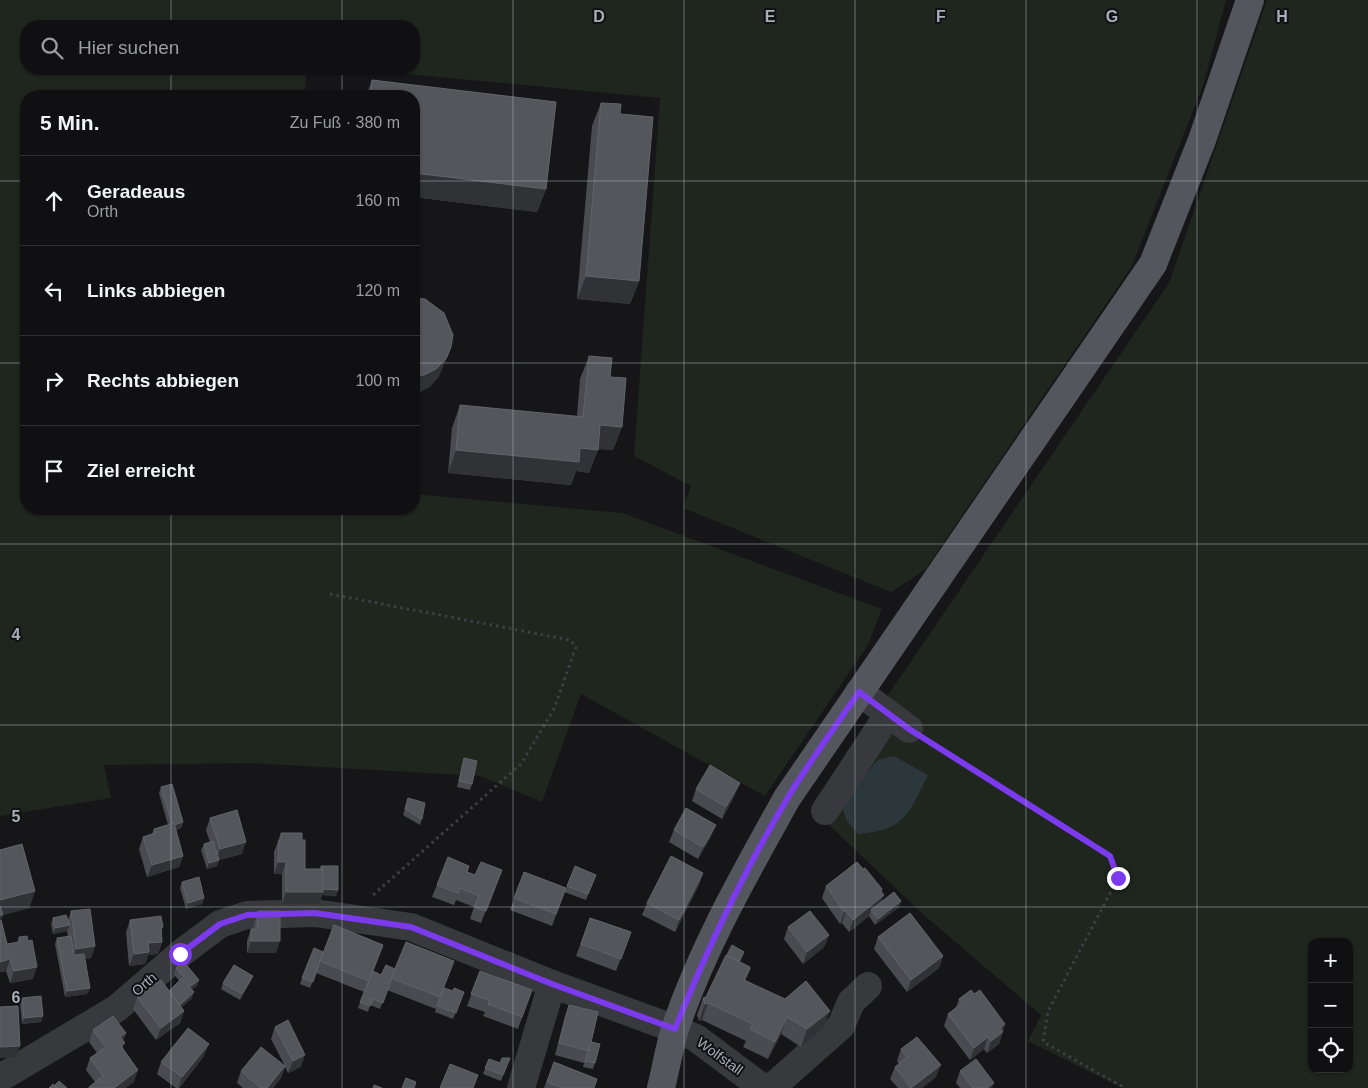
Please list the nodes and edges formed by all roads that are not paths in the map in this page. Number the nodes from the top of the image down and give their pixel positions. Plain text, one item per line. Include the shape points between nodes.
1 (1250, 0) edge
2 (859, 692) junction
3 (825, 811) dead end
4 (552, 984) junction
5 (868, 986) dead end
6 (675, 1029) junction
7 (0, 1078) edge
8 (520, 1088) edge
9 (661, 1088) edge
10 (763, 1088) edge
11 (771, 1088) edge

1 - 2 main road via 1202,140 1153,264
2 - 3 street via 898,722
2 - 6 main road via 787,798 744,876 707,951
4 - 6 street, Orth
4 - 7 street, Orth via 411,927 315,913 247,915 220,924 116,1009
4 - 8 street
5 - 11 street via 851,1002 841,1026
6 - 9 main road
6 - 10 street, Wolfstall via 696,1038

